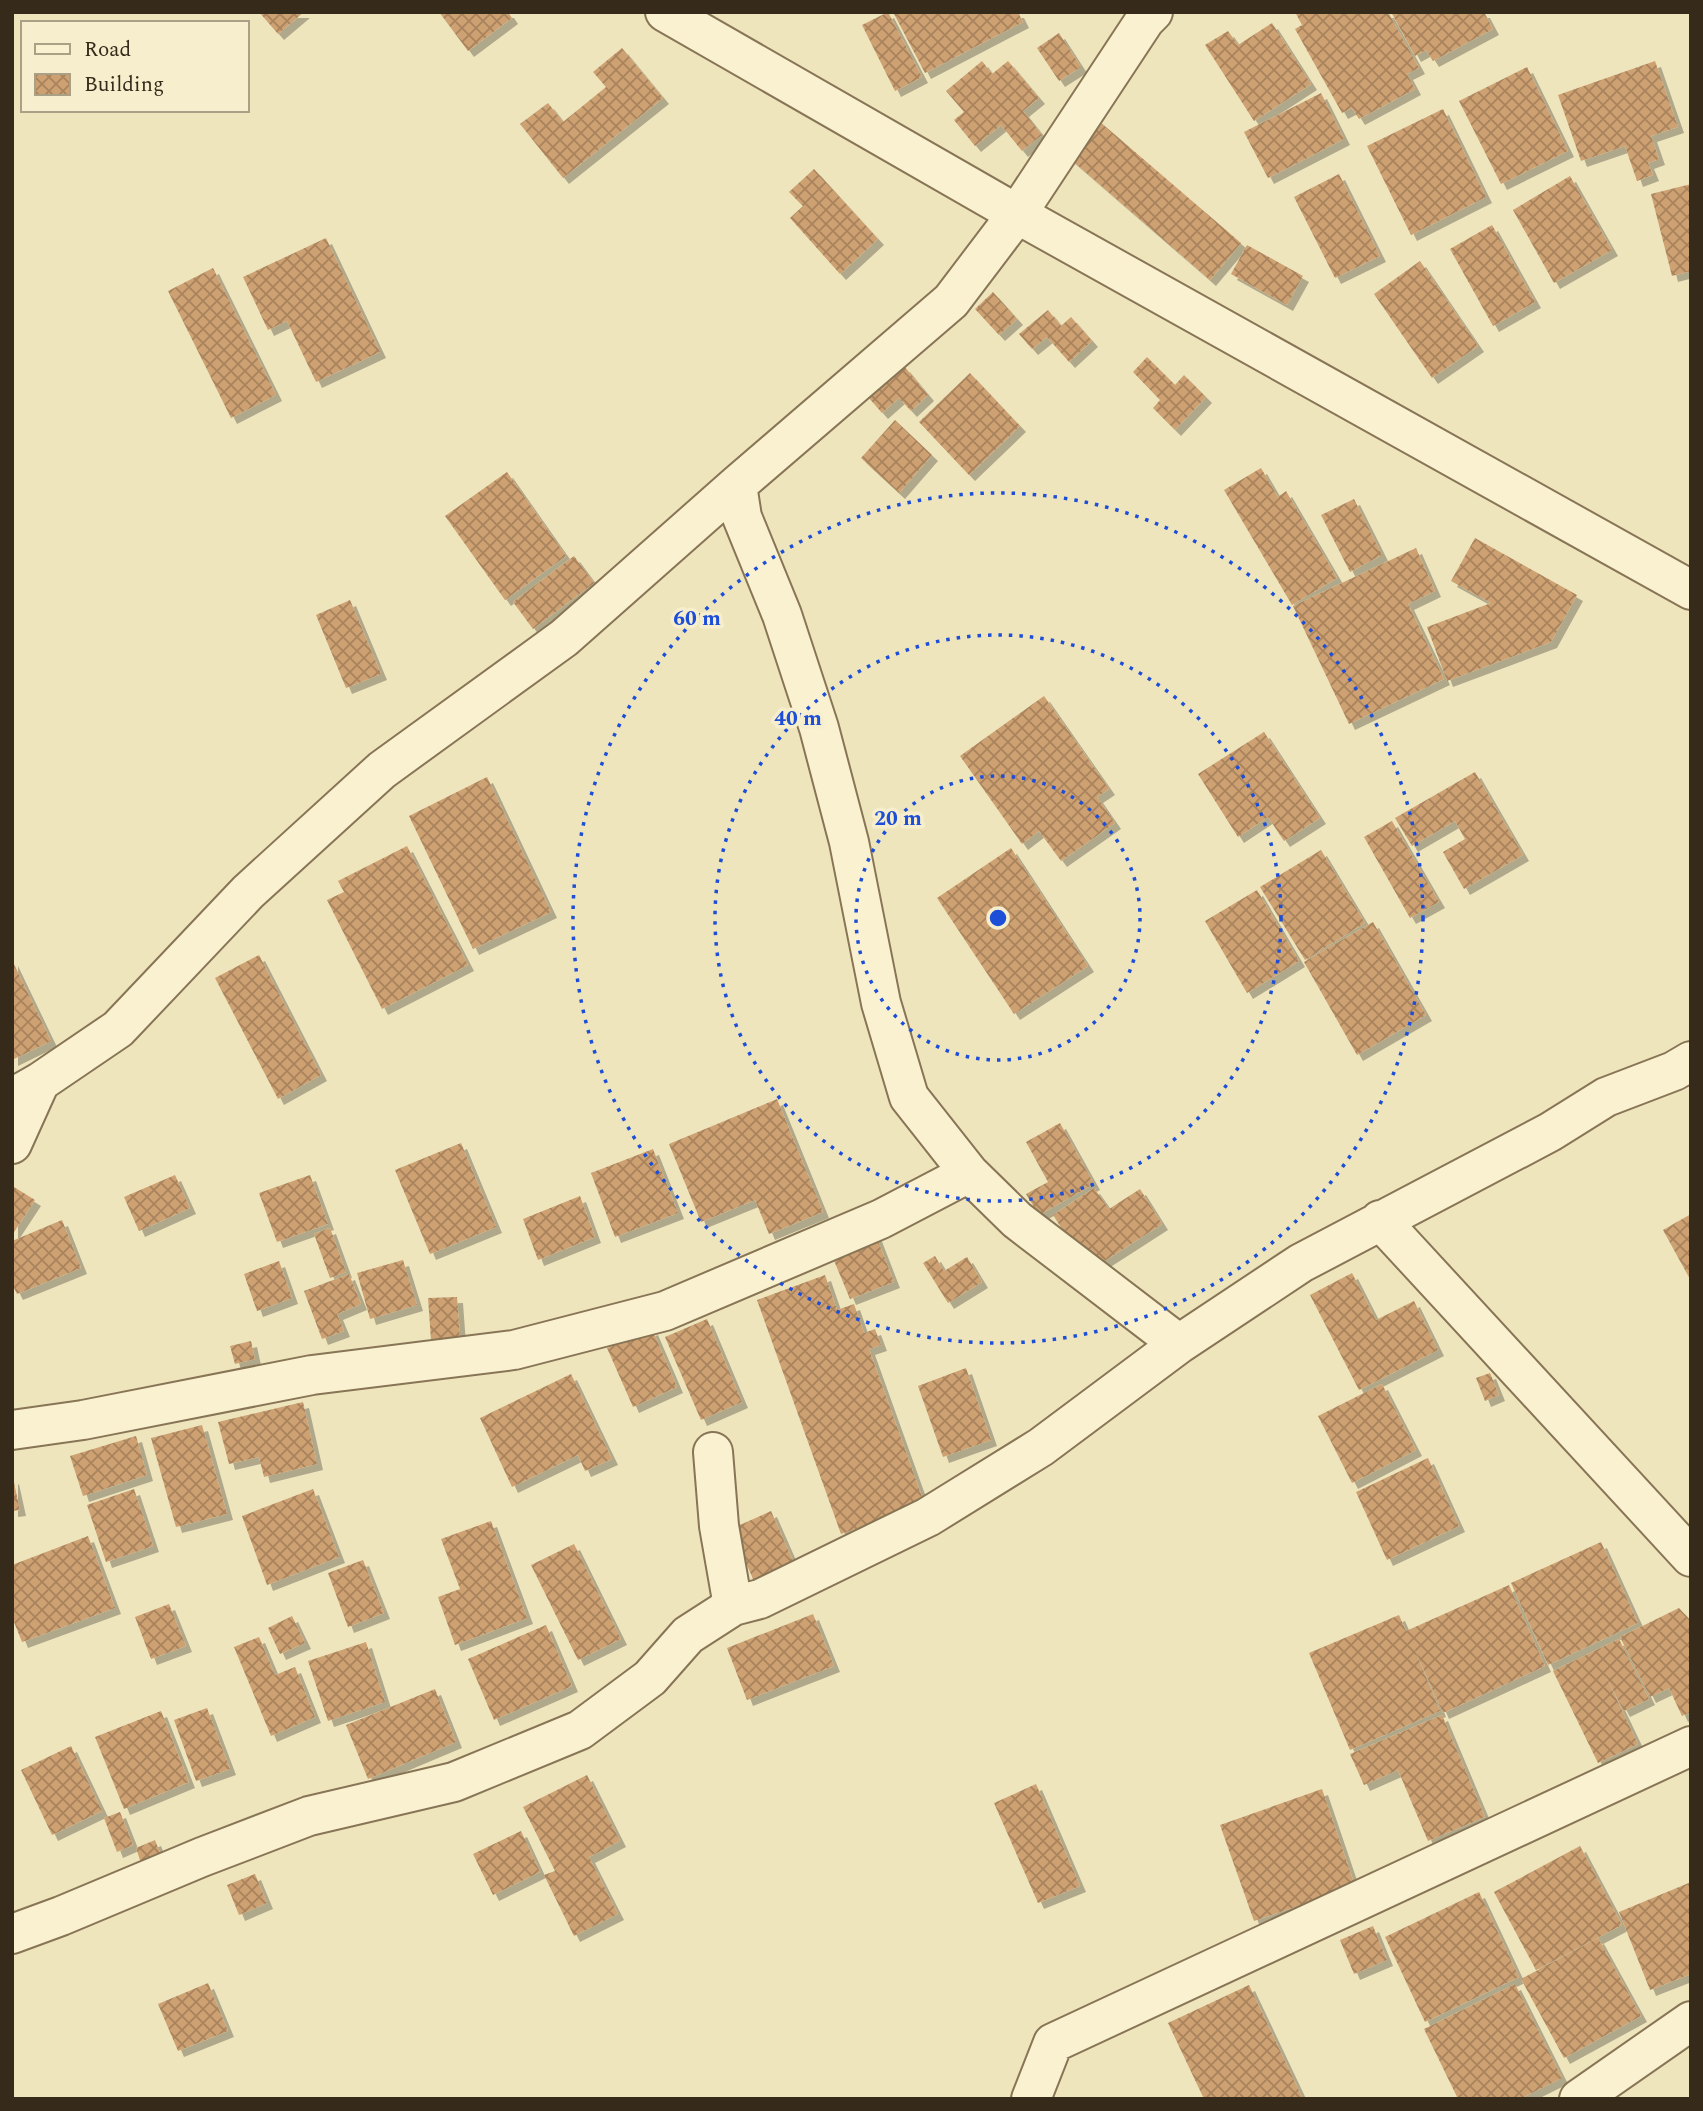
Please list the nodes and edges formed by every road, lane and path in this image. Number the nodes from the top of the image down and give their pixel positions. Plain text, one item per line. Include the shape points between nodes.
1 (665, 12) edge
2 (1153, 12) edge
3 (1017, 214) junction
4 (737, 485) junction
5 (1691, 590) edge
6 (1691, 1061) edge
7 (26, 1090) edge
8 (12, 1144) edge
9 (969, 1172) junction
10 (1380, 1220) junction
11 (1180, 1344) junction
12 (12, 1430) edge
13 (713, 1452) dead end
14 (1691, 1557) edge
15 (733, 1606) junction
16 (1691, 1746) edge
17 (12, 1934) edge
18 (1691, 2021) edge
19 (1031, 2099) edge
20 (1580, 2099) edge

1 - 3 street
2 - 3 street
3 - 4 street via 951,301
3 - 5 street
4 - 7 street via 564,638 382,770 248,892 118,1029
4 - 9 street via 742,517 782,615 819,727 849,842 881,1003 909,1097
6 - 10 street via 1606,1097 1550,1132
7 - 8 street
9 - 11 street via 1017,1220
9 - 12 street via 881,1219 665,1311 514,1350 312,1376
10 - 11 street via 1301,1263
10 - 14 street
11 - 15 street via 1041,1447 928,1517 760,1599
13 - 15 street via 719,1526
15 - 17 street via 688,1635 650,1678 580,1730 454,1782 309,1816
16 - 19 street via 1053,2043
18 - 20 street

